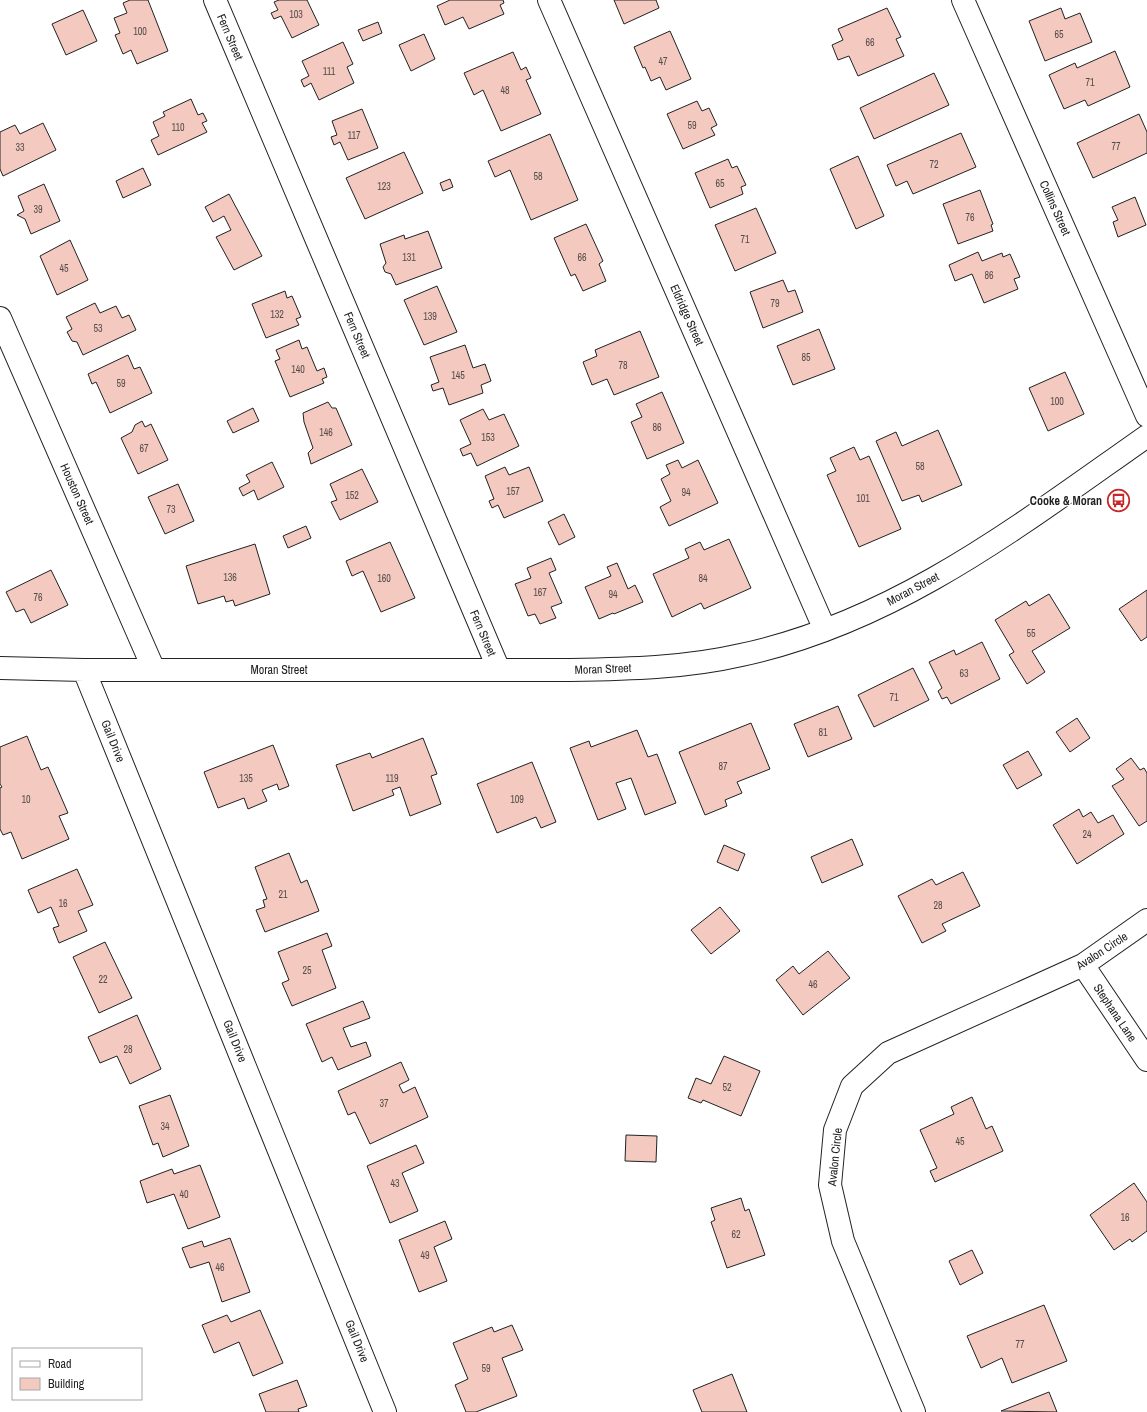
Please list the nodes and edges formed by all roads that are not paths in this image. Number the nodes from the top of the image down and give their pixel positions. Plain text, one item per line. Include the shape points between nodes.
1 (215, 0) edge
2 (549, 0) edge
3 (963, 0) edge
4 (0, 318) edge
5 (1147, 416) edge
6 (1147, 436) edge
7 (825, 630) junction
8 (0, 668) edge
9 (84, 670) junction
10 (154, 670) junction
11 (499, 670) junction
12 (1147, 920) edge
13 (1083, 965) junction
14 (1147, 1060) edge
15 (386, 1412) edge
16 (914, 1412) edge

1 - 11 street, Fern Street
2 - 7 street, Eldridge Street
3 - 5 street, Collins Street
4 - 10 street, Houston Street
6 - 7 street, Moran Street via 973,556 902,596
7 - 11 street, Moran Street via 757,652 678,666 635,669
8 - 9 street, Moran Street
9 - 10 street, Moran Street
9 - 15 street, Gail Drive
10 - 11 street, Moran Street
12 - 13 street, Avalon Circle
13 - 14 street, Stephana Lane
13 - 16 street, Avalon Circle via 888,1052 852,1086 835,1130 830,1185 843,1241

